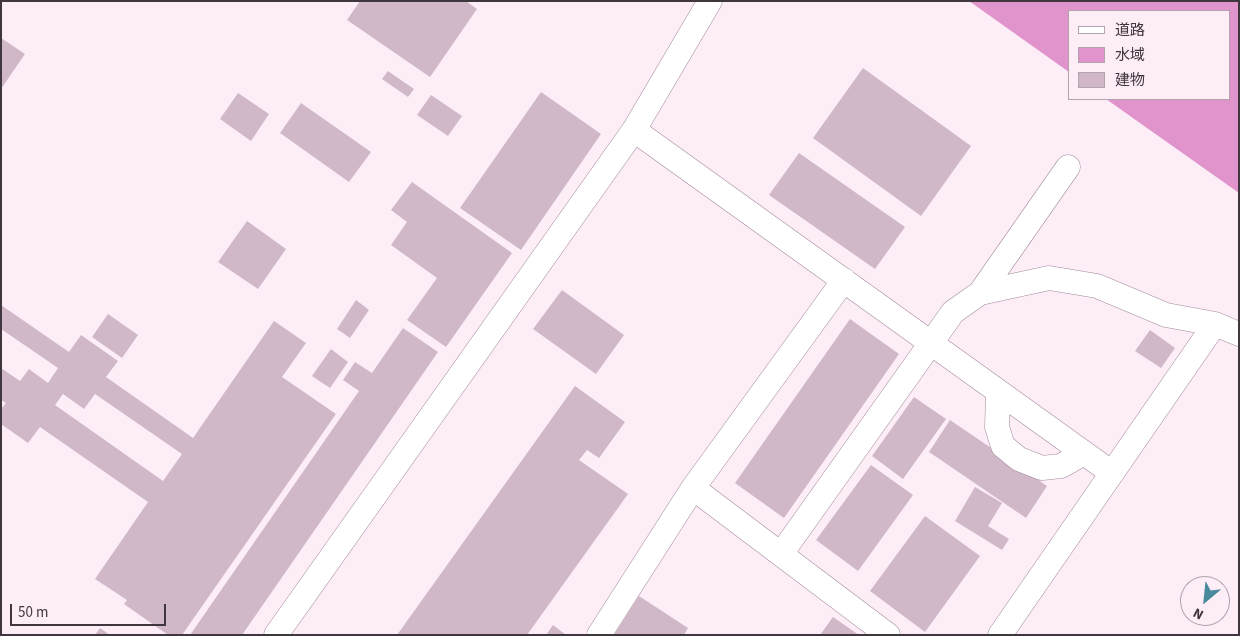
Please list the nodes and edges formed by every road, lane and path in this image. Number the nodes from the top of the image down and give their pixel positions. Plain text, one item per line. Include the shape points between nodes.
1 (710, 1) edge
2 (634, 130) junction
3 (1068, 167) dead end
4 (844, 280) junction
5 (980, 293) junction
6 (1215, 324) junction
7 (1239, 334) edge
8 (932, 344) junction
9 (998, 392) junction
10 (1084, 453) junction
11 (1112, 473) junction
12 (693, 488) junction
13 (781, 554) junction
14 (276, 635) edge
15 (599, 635) edge
16 (888, 635) edge
17 (1000, 635) edge

1 - 2 street
2 - 4 street
2 - 14 street
3 - 5 street
4 - 8 street
4 - 12 street
5 - 6 street via 1049,278 1097,286 1166,315
5 - 8 street via 954,312
6 - 7 street
6 - 11 street
8 - 9 street
8 - 13 street
9 - 10 street
9 - 10 street via 996,426 1003,446 1019,459 1042,468 1061,466
10 - 11 street
11 - 17 street
12 - 13 street
12 - 15 street
13 - 16 street

